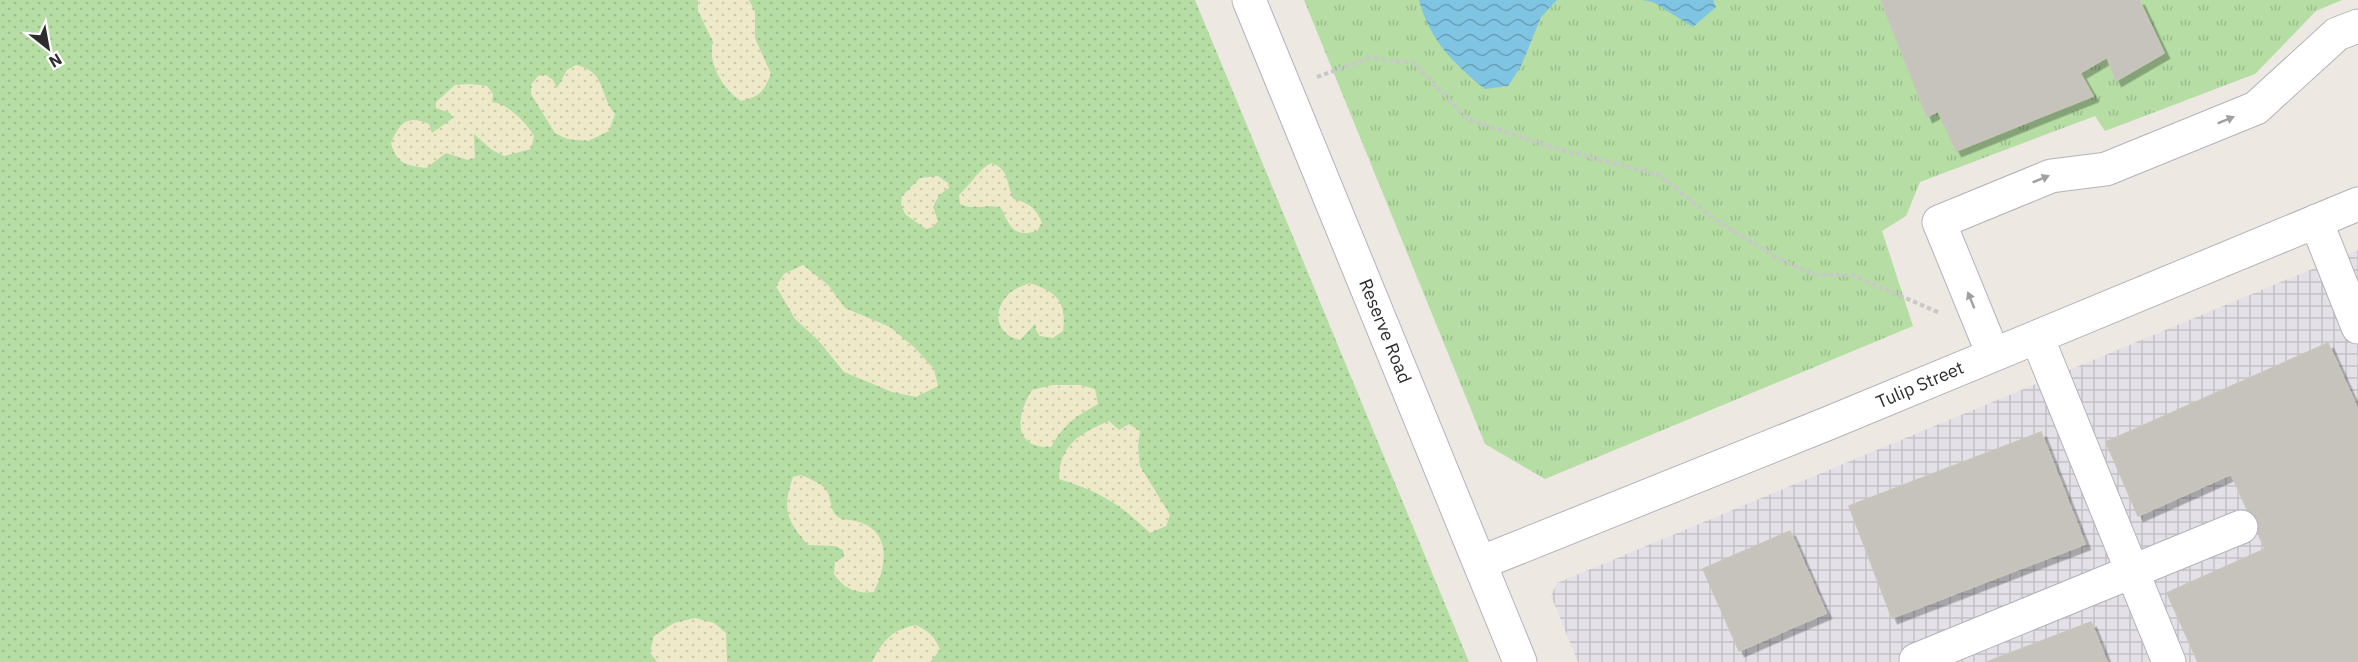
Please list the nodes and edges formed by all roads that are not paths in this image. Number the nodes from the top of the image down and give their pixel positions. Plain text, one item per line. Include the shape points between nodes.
1 (1249, 0) edge
2 (2358, 26) edge
3 (2358, 204) edge
4 (2316, 221) junction
5 (2358, 327) edge
6 (2037, 337) junction
7 (1993, 354) junction
8 (2241, 527) dead end
9 (1480, 563) junction
10 (2133, 572) junction
11 (1916, 660) dead end
12 (1520, 662) edge
13 (2169, 662) edge

1 - 9 street, Reserve Road
7 -> 2 street via 1940,222 2051,176 2106,169 2256,108 2337,34
3 - 4 street, Tulip Street
4 - 5 street
4 - 6 street, Tulip Street
6 - 7 street, Tulip Street
6 - 10 street
7 - 9 street, Tulip Street
8 - 10 street
9 - 12 street, Reserve Road
10 - 11 street
10 - 13 street

